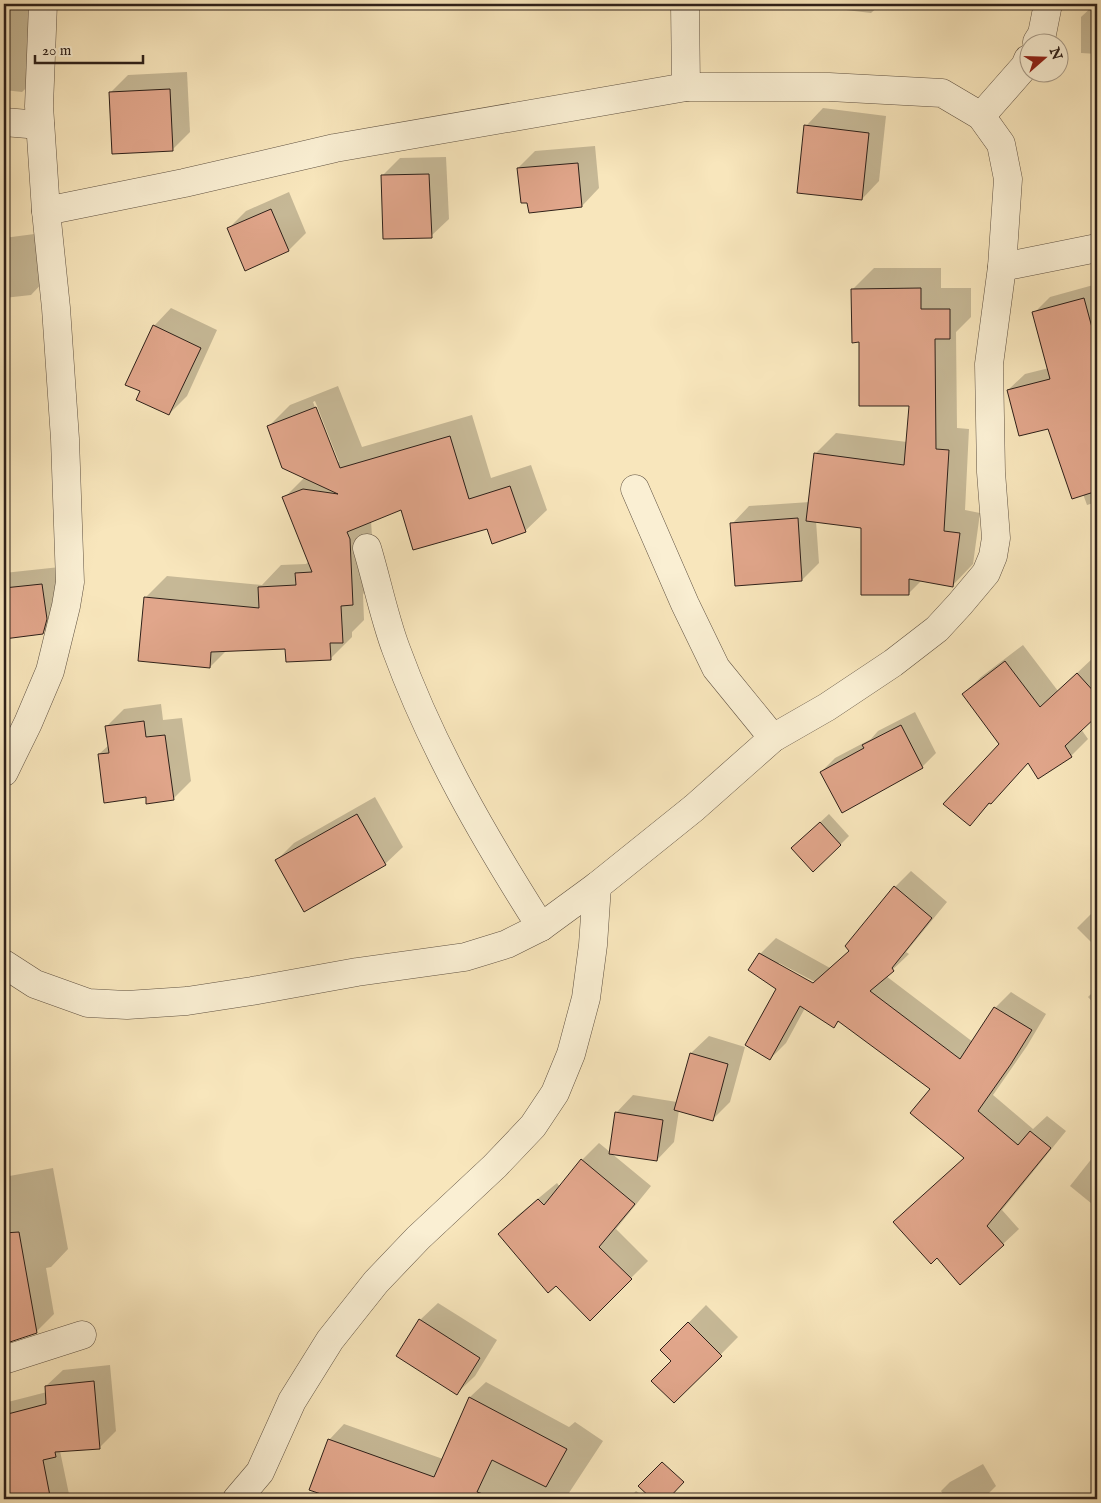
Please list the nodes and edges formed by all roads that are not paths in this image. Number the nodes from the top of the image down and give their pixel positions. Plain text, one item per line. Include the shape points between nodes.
1 (43, 4) edge
2 (685, 4) edge
3 (1048, 4) edge
4 (1042, 32) edge
5 (1018, 73) edge
6 (686, 87) junction
7 (981, 116) junction
8 (4, 122) edge
9 (40, 125) junction
10 (46, 211) junction
11 (1097, 248) edge
12 (1002, 267) junction
13 (635, 490) dead end
14 (367, 548) dead end
15 (773, 738) junction
16 (4, 772) edge
17 (597, 886) junction
18 (541, 928) junction
19 (4, 964) edge
20 (82, 1335) dead end
21 (4, 1360) edge
22 (237, 1499) edge

1 - 9 street via 38,86
2 - 6 street
3 - 4 street
5 - 7 street
6 - 7 street via 829,87 942,93
6 - 10 street via 335,148
7 - 12 street via 1001,144 1008,179
8 - 9 street
9 - 10 street
10 - 16 street via 65,439 70,582 50,670
11 - 12 street
12 - 15 street via 989,364 996,538 986,573 937,628 827,707
13 - 15 street via 716,668
14 - 18 street via 396,648 426,724 462,794
15 - 17 street via 694,808
17 - 18 street
17 - 22 street via 586,998 571,1054 555,1093 534,1126 376,1282 330,1340 292,1401 260,1472
18 - 19 street via 507,944 465,956 153,1004 88,1003 35,984
20 - 21 street

